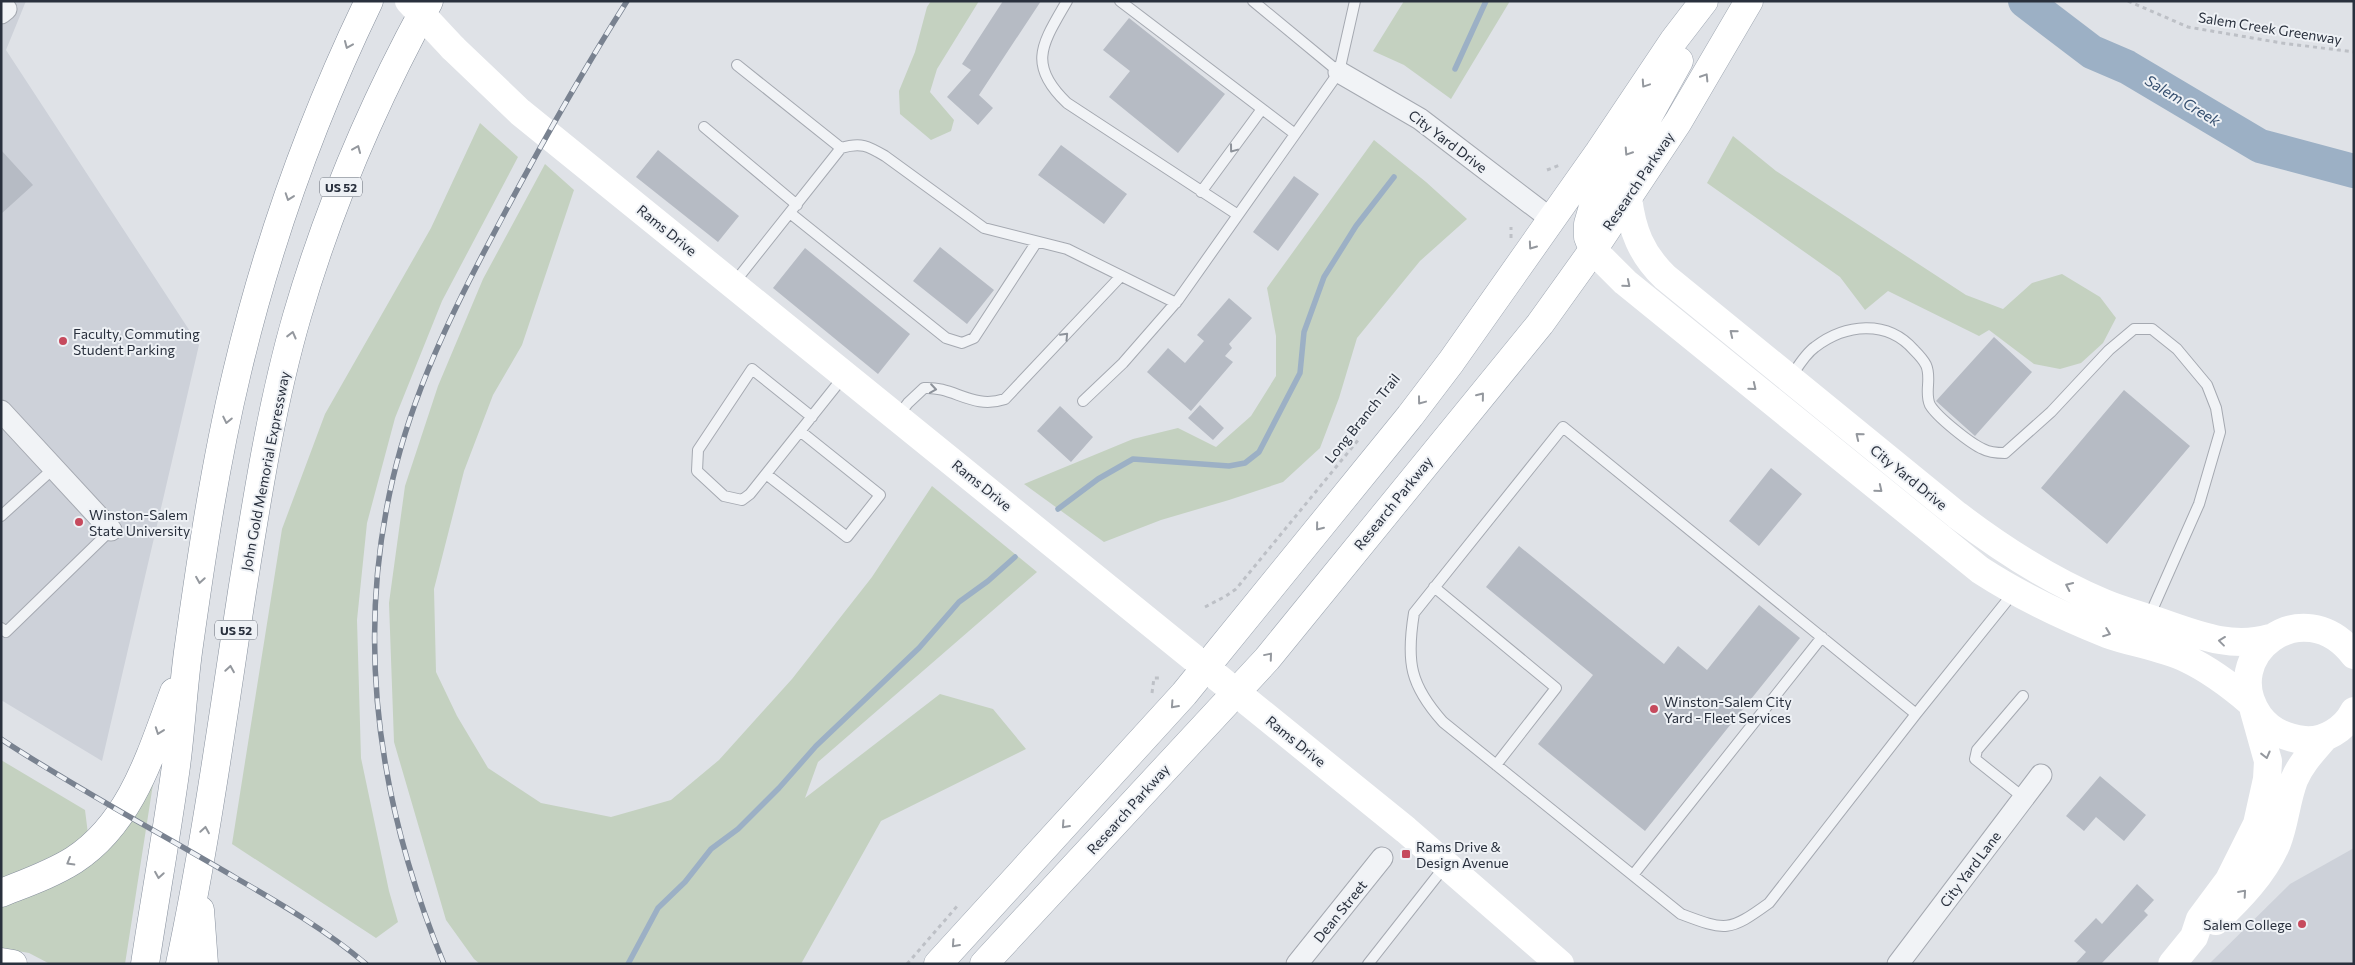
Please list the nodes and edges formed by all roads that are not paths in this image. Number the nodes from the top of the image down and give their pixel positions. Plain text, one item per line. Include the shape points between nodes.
1 (369, 1) edge
2 (410, 1) edge
3 (428, 1) edge
4 (1067, 1) edge
5 (1120, 1) edge
6 (1253, 1) edge
7 (1355, 1) edge
8 (1704, 1) edge
9 (1710, 1) edge
10 (1749, 1) edge
11 (737, 65) dead end
12 (1339, 72) junction
13 (1262, 109) junction
14 (704, 127) dead end
15 (1295, 134) junction
16 (842, 148) junction
17 (1201, 192) junction
18 (1628, 198) junction
19 (797, 204) junction
20 (790, 213) junction
21 (1238, 215) junction
22 (1551, 219) junction
23 (1036, 242) junction
24 (1593, 250) junction
25 (1121, 276) junction
26 (733, 284) junction
27 (1176, 303) junction
28 (845, 375) junction
29 (1789, 379) junction
30 (1083, 402) dead end
31 (1, 411) edge
32 (812, 416) junction
33 (898, 417) junction
34 (800, 431) junction
35 (54, 468) junction
36 (766, 474) junction
37 (1, 516) edge
38 (111, 530) joint
39 (1434, 587) junction
40 (2014, 592) junction
41 (2149, 618) junction
42 (1, 628) edge
43 (1822, 637) junction
44 (2270, 638) junction
45 (2351, 649) edge
46 (188, 653) junction
47 (1206, 667) junction
48 (1236, 692) junction
49 (2023, 696) dead end
50 (2252, 705) junction
51 (1916, 714) junction
52 (2343, 725) edge
53 (1496, 765) junction
54 (2041, 775) dead end
55 (2024, 798) junction
56 (1382, 858) dead end
57 (1446, 865) junction
58 (1633, 876) junction
59 (198, 878) junction
60 (1, 893) edge
61 (2194, 936) junction
62 (1, 962) edge
63 (13, 964) edge
64 (145, 964) edge
65 (180, 964) edge
66 (204, 964) edge
67 (938, 964) edge
68 (984, 964) edge
69 (1297, 964) edge
70 (1368, 964) edge
71 (1560, 964) edge
72 (1898, 964) edge
73 (2172, 964) edge

1 -> 46 main road via 308,144 254,304 223,441
2 - 26 main road, Rams Drive, bridge via 453,48 520,112
59 -> 3 main road, John Gold Memorial Expressway / US 52 via 254,516 280,382 297,317 341,188 397,59
4 - 17 lane via 1043,44 1043,71 1052,89 1066,103
5 - 13 lane
6 - 12 lane
7 - 12 lane
8 -> 22 main road
9 -> 24 main road via 1654,108 1592,210 1588,237
18 -> 10 main road, Research Parkway via 1683,114
11 - 16 lane
12 - 15 lane
12 - 22 street, City Yard Drive via 1399,104
13 - 15 lane
13 -> 17 lane
14 - 19 lane
15 - 21 lane
16 - 19 lane
16 - 23 lane via 855,144 868,147 984,228
17 - 21 lane
18 - 24 main road, Research Parkway
29 -> 18 main road, City Yard Drive via 1653,266 1633,229
19 - 20 lane
20 - 23 lane via 946,338 962,343 974,338
20 - 26 lane
21 - 27 lane
22 -> 47 main road via 1410,416
23 - 25 lane via 1066,249
24 -> 40 main road, City Yard Drive via 1625,282 1923,525
48 -> 24 main road, Research Parkway via 1267,659 1540,324
25 - 27 lane
33 -> 25 lane via 924,388 967,400 992,403 1005,399
26 - 28 main road, Rams Drive
27 - 30 lane
28 - 32 lane
28 - 33 main road, Rams Drive
41 -> 29 main road, City Yard Drive via 2105,603 2057,580 1993,542
29 - 41 lane via 1814,348 1836,335 1859,327 1884,330 1904,339 1926,363 1930,377 1930,405 1940,417 1982,449 2005,453 2051,412 2109,350 2134,329 2152,329 2177,349 2207,385 2216,408 2220,432 2199,504
31 - 35 street
32 - 34 lane
32 - 36 lane via 752,368 698,450 697,471 724,496 742,500
33 - 47 main road, Rams Drive
34 - 36 lane
34 - 36 lane via 880,495 853,530 847,536
35 - 37 lane
35 - 38 street
38 - 42 lane via 6,632
39 - 43 lane via 1563,427
39 - 53 lane via 1414,614 1409,644 1412,672 1425,702 1443,722
39 - 53 lane via 1556,688
40 -> 50 main road, City Yard Drive via 2108,634 2186,658 2217,676
40 - 51 lane
44 -> 41 main road, City Yard Drive via 2254,643 2215,640
43 - 51 lane
43 - 58 lane
44 - 45 main road, City Yard Drive via 2300,627 2316,628 2331,634
44 - 50 main road via 2257,652 2250,670
46 -> 60 main road via 138,783 115,822 73,861
46 -> 64 main road via 176,767
47 - 48 main road, Rams Drive
47 -> 67 main road
48 - 57 main road, Rams Drive
48 - 68 main road, Research Parkway
49 - 55 lane via 1975,755
50 - 52 main road, City Yard Drive via 2263,722 2276,733 2292,739 2309,740
50 -> 61 main road via 2268,761 2263,803 2257,824 2229,880 2200,919
51 - 58 lane via 1769,903 1744,921 1723,928 1681,914
61 -> 52 main road via 2209,928 2233,905 2266,863 2282,828 2295,778 2308,756
53 - 58 lane
54 - 55 street, City Yard Lane
55 - 72 street, City Yard Lane
56 - 69 street, Dean Street
57 - 70 lane
57 - 71 main road, Rams Drive
59 - 65 main road, John Gold Memorial Expressway / US 52
59 - 66 main road
61 - 73 main road
62 - 63 main road

